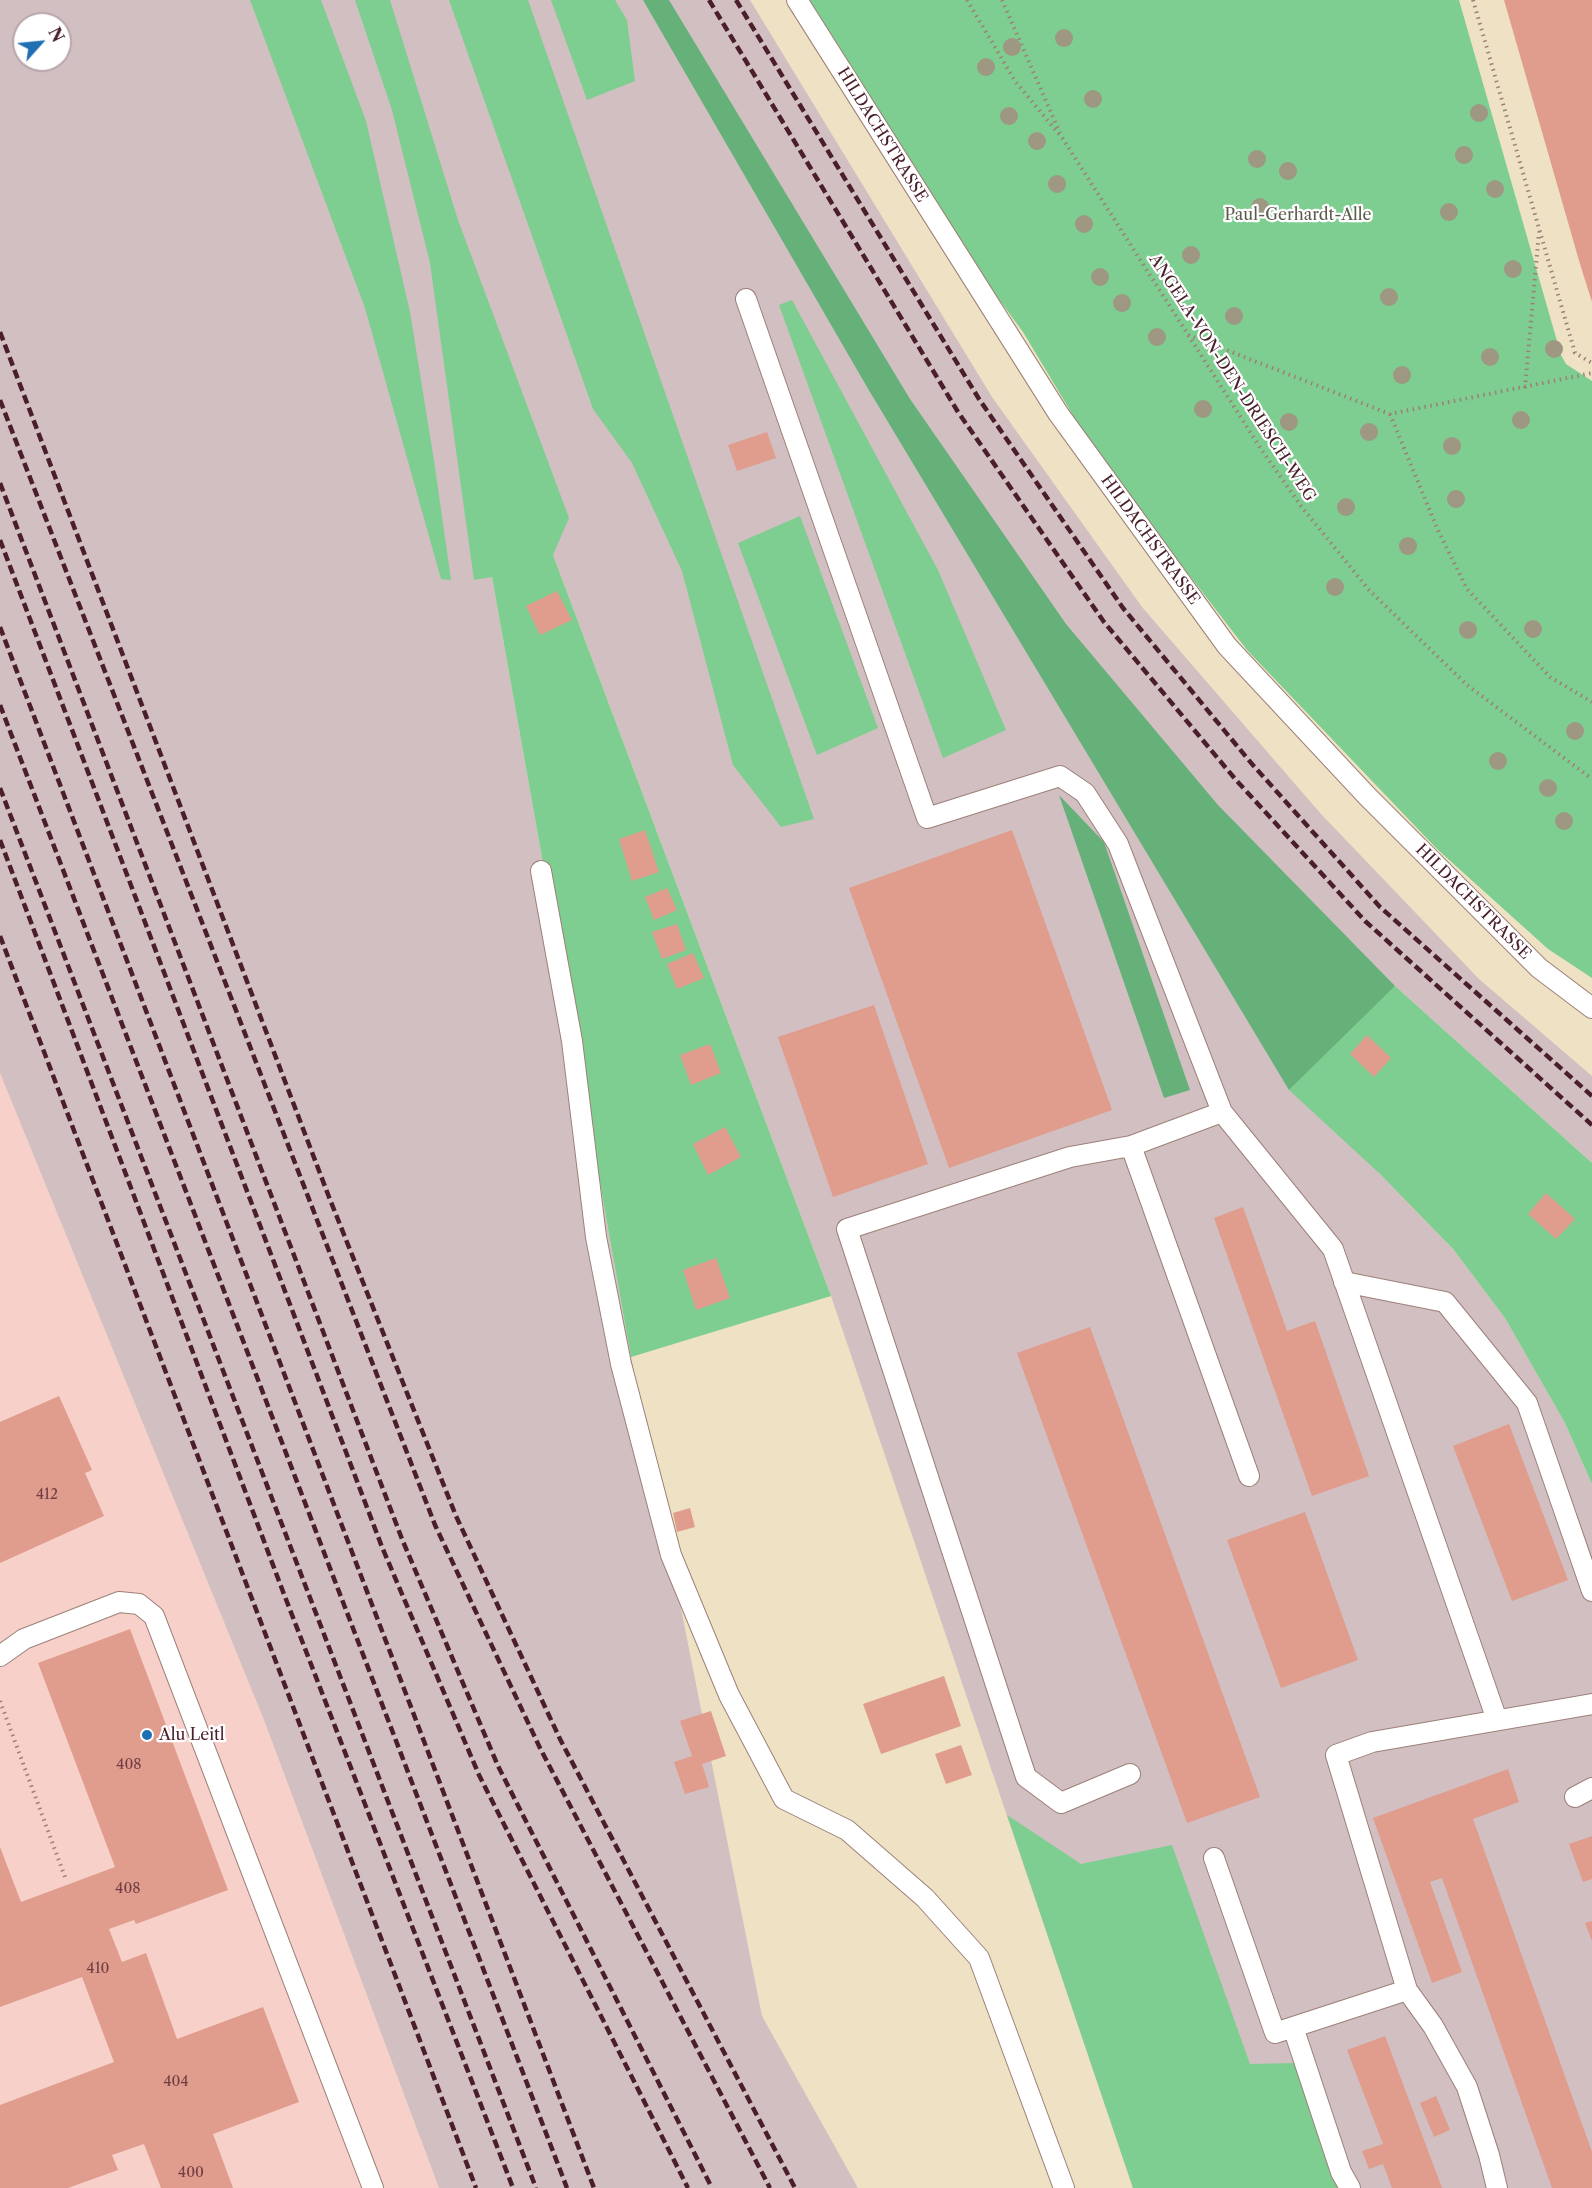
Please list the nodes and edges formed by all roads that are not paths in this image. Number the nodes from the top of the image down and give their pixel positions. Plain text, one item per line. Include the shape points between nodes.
1 (797, 0) edge
2 (747, 299) dead end
3 (541, 871) dead end
4 (1592, 1008) edge
5 (1222, 1112) junction
6 (1131, 1146) junction
7 (1344, 1282) junction
8 (1249, 1476) dead end
9 (1592, 1591) edge
10 (0, 1656) edge
11 (1592, 1704) edge
12 (1497, 1720) junction
13 (1130, 1774) dead end
14 (1214, 1858) dead end
15 (1407, 1990) junction
16 (1293, 2028) junction
17 (373, 2188) edge
18 (1064, 2188) edge
19 (1350, 2188) edge
20 (1497, 2188) edge

1 - 4 lane, HILDACHSTRASSE via 1058,413 1227,646 1367,796 1539,968
2 - 5 lane via 927,818 1060,776 1085,793 1118,844
3 - 18 lane via 572,1041 596,1237 621,1364 671,1555 729,1695 784,1799 847,1830 925,1898 979,1958
5 - 6 lane
5 - 7 lane via 1333,1249
6 - 8 lane
6 - 13 lane via 1070,1156 848,1229 1026,1777 1061,1803
7 - 9 lane via 1445,1302 1527,1403
7 - 12 lane
10 - 17 lane via 24,1639 119,1602 139,1604 154,1616
11 - 12 lane
12 - 15 lane via 1372,1742 1336,1755
14 - 16 lane via 1275,2033
15 - 16 lane
15 - 20 lane via 1433,2026 1467,2087
16 - 19 lane via 1341,2172

